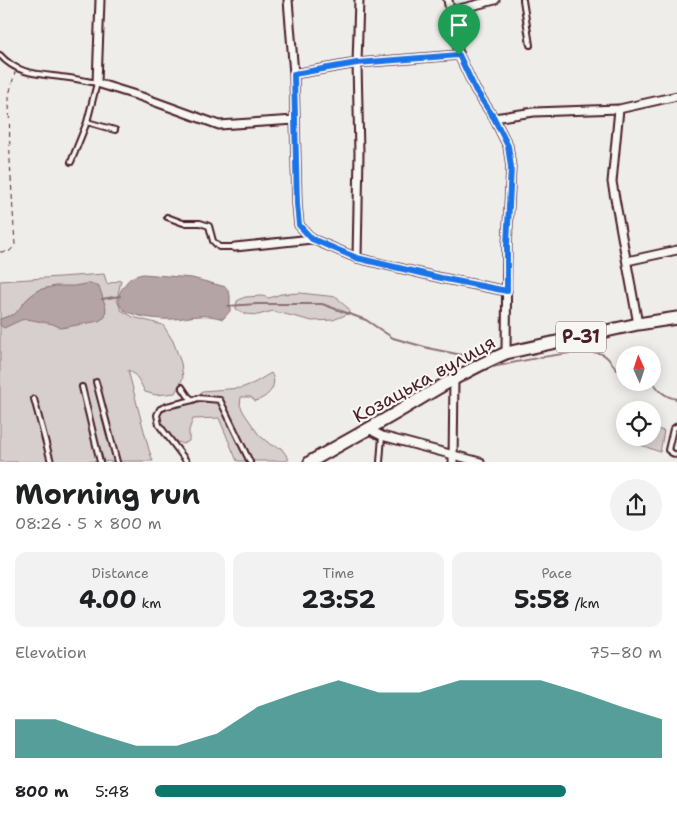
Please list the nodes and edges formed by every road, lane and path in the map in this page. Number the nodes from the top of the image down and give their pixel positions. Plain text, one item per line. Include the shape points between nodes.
1 (100, 0) edge
2 (288, 0) edge
3 (359, 0) edge
4 (448, 0) edge
5 (495, 0) edge
6 (523, 0) edge
7 (451, 11) junction
8 (530, 44) dead end
9 (0, 55) edge
10 (459, 55) junction
11 (357, 63) junction
12 (16, 68) junction
13 (294, 74) junction
14 (96, 83) junction
15 (677, 96) edge
16 (618, 109) junction
17 (494, 118) junction
18 (296, 120) junction
19 (87, 122) junction
20 (115, 130) dead end
21 (71, 162) dead end
22 (167, 217) dead end
23 (312, 239) junction
24 (235, 247) joint
25 (677, 250) edge
26 (0, 252) edge
27 (357, 258) junction
28 (627, 261) junction
29 (507, 291) junction
30 (677, 318) edge
31 (638, 324) junction
32 (506, 353) junction
33 (454, 378) junction
34 (96, 382) dead end
35 (82, 387) dead end
36 (182, 387) dead end
37 (34, 399) dead end
38 (193, 400) junction
39 (677, 426) edge
40 (370, 428) junction
41 (382, 436) junction
42 (677, 455) edge
43 (454, 458) edge
44 (51, 462) edge
45 (100, 462) edge
46 (117, 462) edge
47 (187, 462) edge
48 (250, 462) edge
49 (310, 462) edge
50 (380, 462) edge
51 (480, 462) edge

1 - 14 street
2 - 13 street
3 - 11 street
4 - 7 street
5 - 7 street
6 - 8 lane
7 - 10 street
9 - 12 lane
10 - 11 street
10 - 17 street via 475,89
11 - 13 street
11 - 27 street
12 - 14 lane
12 - 26 path via 9,94 15,245 10,251
13 - 18 street
14 - 18 street via 219,125
14 - 19 lane
15 - 16 street
16 - 17 street via 534,112
16 - 28 street via 612,182
17 - 29 street via 508,146 511,167
18 - 23 street via 299,225
19 - 20 lane
19 - 21 lane
22 - 24 lane via 183,223 209,226 213,241 219,247
23 - 24 street
23 - 27 street
25 - 28 street
27 - 29 street
28 - 31 street
29 - 32 street
30 - 31 main road, Козацька вулиця / Р-31
31 - 32 main road, Козацька вулиця / Р-31
32 - 33 main road, Козацька вулиця / Р-31
33 - 40 main road, Козацька вулиця / Р-31
33 - 43 street
34 - 46 lane
35 - 45 lane
36 - 38 lane
37 - 44 lane
38 - 47 lane via 167,406 157,415 159,425
38 - 48 lane via 220,400
39 - 42 lane via 673,429 668,450
40 - 41 street
40 - 49 main road, Козацька вулиця / Р-31
41 - 43 street
41 - 50 lane
43 - 51 street

